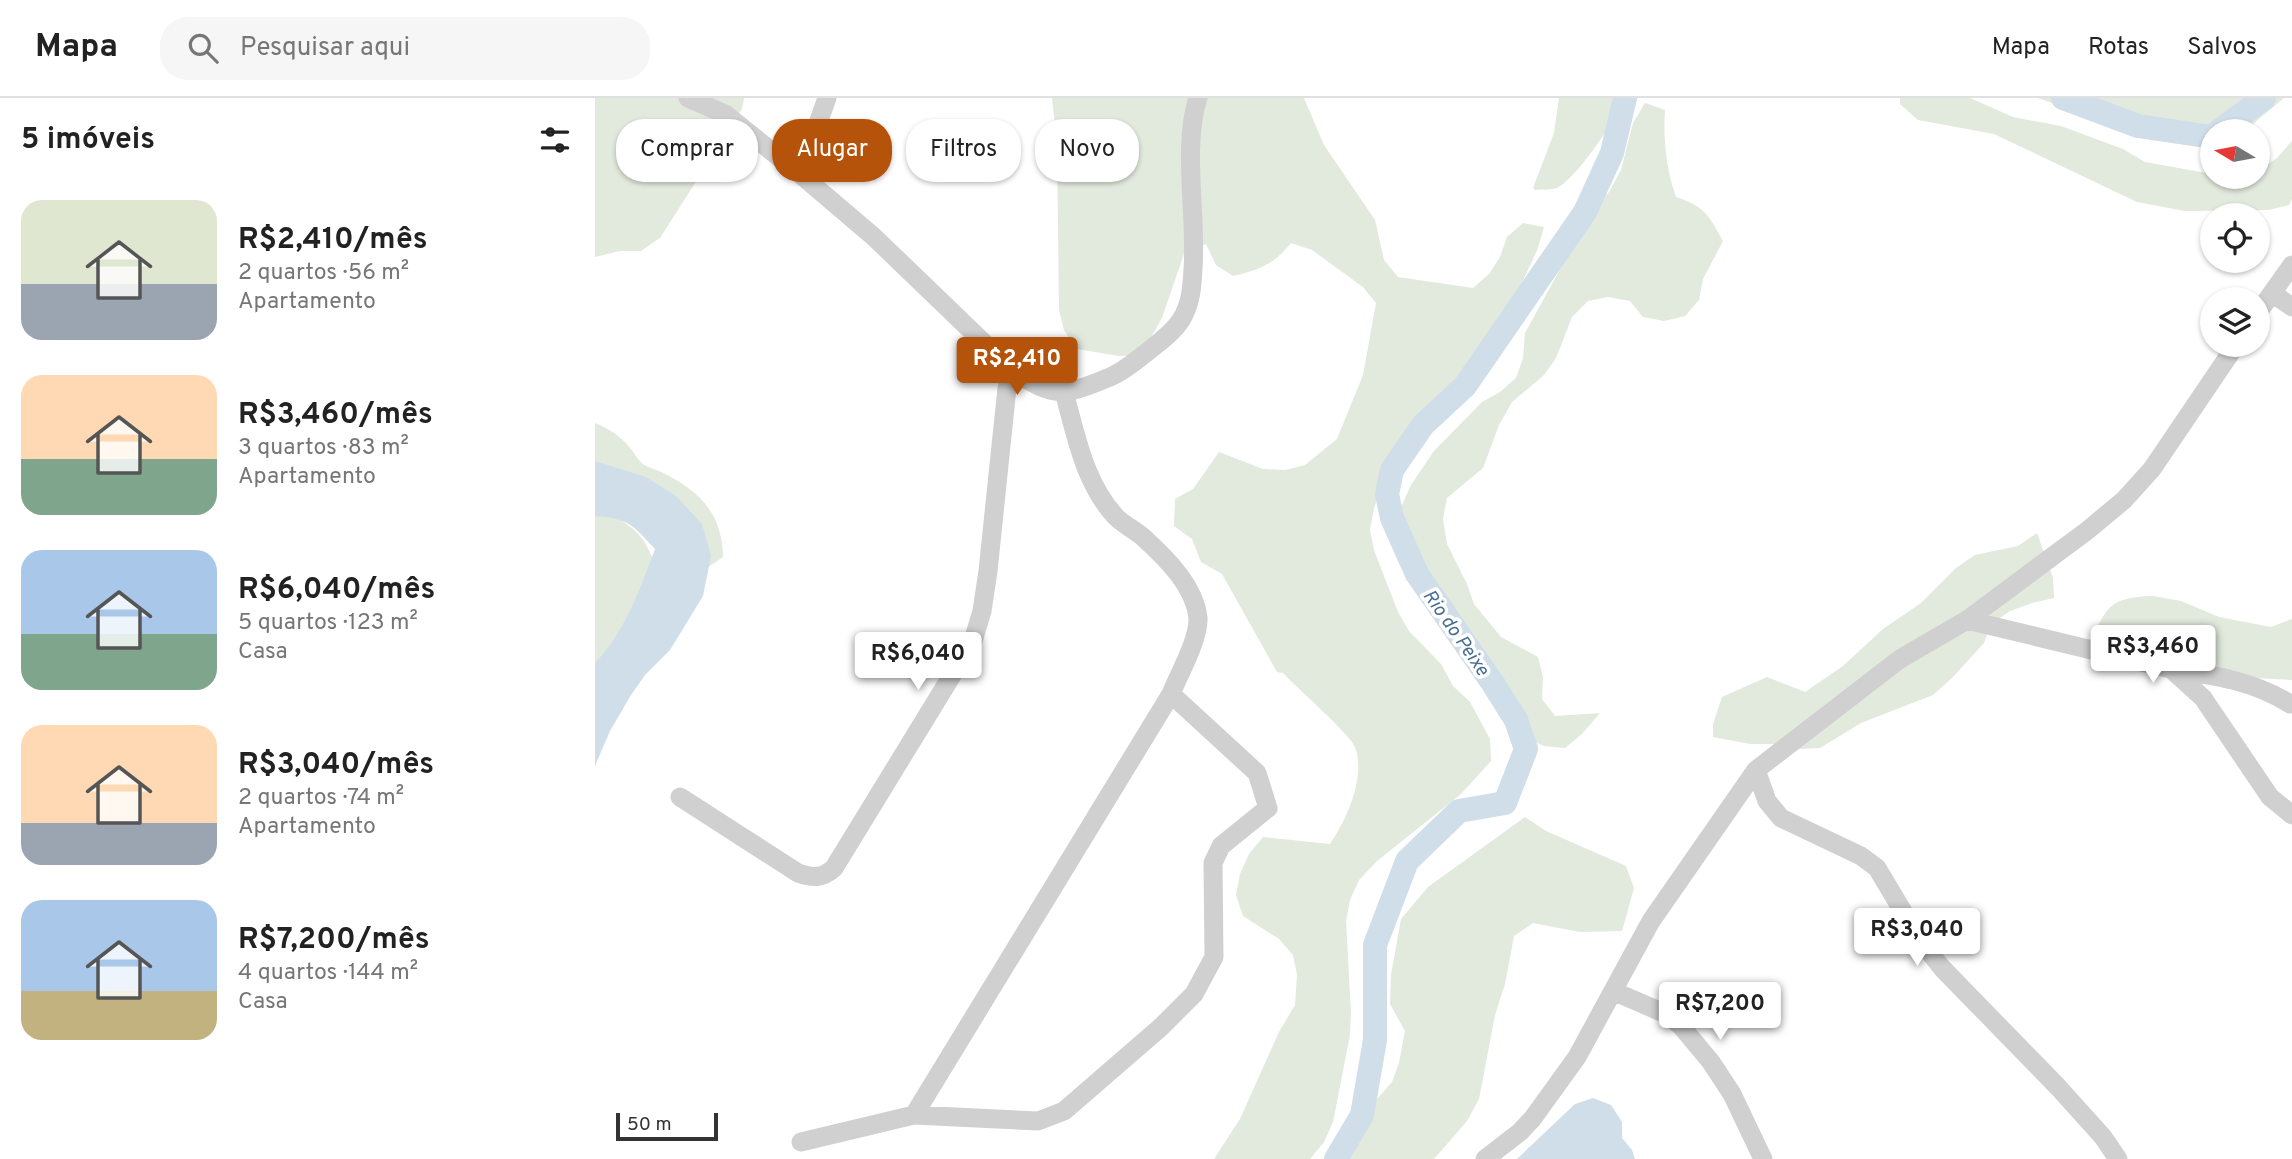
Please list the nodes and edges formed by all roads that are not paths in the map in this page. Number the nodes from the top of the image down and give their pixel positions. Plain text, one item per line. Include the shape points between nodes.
1 (688, 98) edge
2 (827, 98) edge
3 (1198, 98) edge
4 (820, 119) edge
5 (772, 152) edge
6 (809, 182) edge
7 (2292, 265) edge
8 (2272, 293) junction
9 (2270, 296) edge
10 (2292, 307) edge
11 (2228, 357) edge
12 (1012, 370) junction
13 (1064, 392) junction
14 (1967, 620) junction
15 (2171, 669) junction
16 (1171, 694) junction
17 (2290, 704) edge
18 (1756, 770) junction
19 (680, 797) dead end
20 (2292, 815) edge
21 (1613, 991) junction
22 (914, 1115) junction
23 (801, 1142) dead end
24 (1485, 1159) edge
25 (1763, 1159) edge
26 (2118, 1159) edge

1 - 5 street via 725,114
2 - 4 street
3 - 13 street via 1192,153 1191,296 1180,321 1167,337 1121,372
6 - 12 street via 874,237
7 - 8 street
8 - 9 street
8 - 10 street
11 - 14 street via 2152,469 2125,500
12 - 13 street via 1034,384
12 - 19 street via 986,584 973,641 834,868 820,877 798,873
13 - 16 street via 1083,463 1100,495 1116,517 1170,564 1193,596 1198,620
14 - 15 street
14 - 18 street via 1900,659
15 - 17 street via 2268,690
15 - 20 street via 2203,698 2270,797
16 - 22 street
16 - 22 street via 1257,774 1268,808 1221,846 1213,863 1214,957 1194,994 1064,1111 1038,1121
18 - 21 street via 1651,921
18 - 26 street via 1767,801 1781,818 1877,868 1942,968 2058,1087
21 - 24 street via 1577,1057 1533,1118
21 - 25 street via 1666,1014 1681,1026 1732,1094
22 - 23 street

